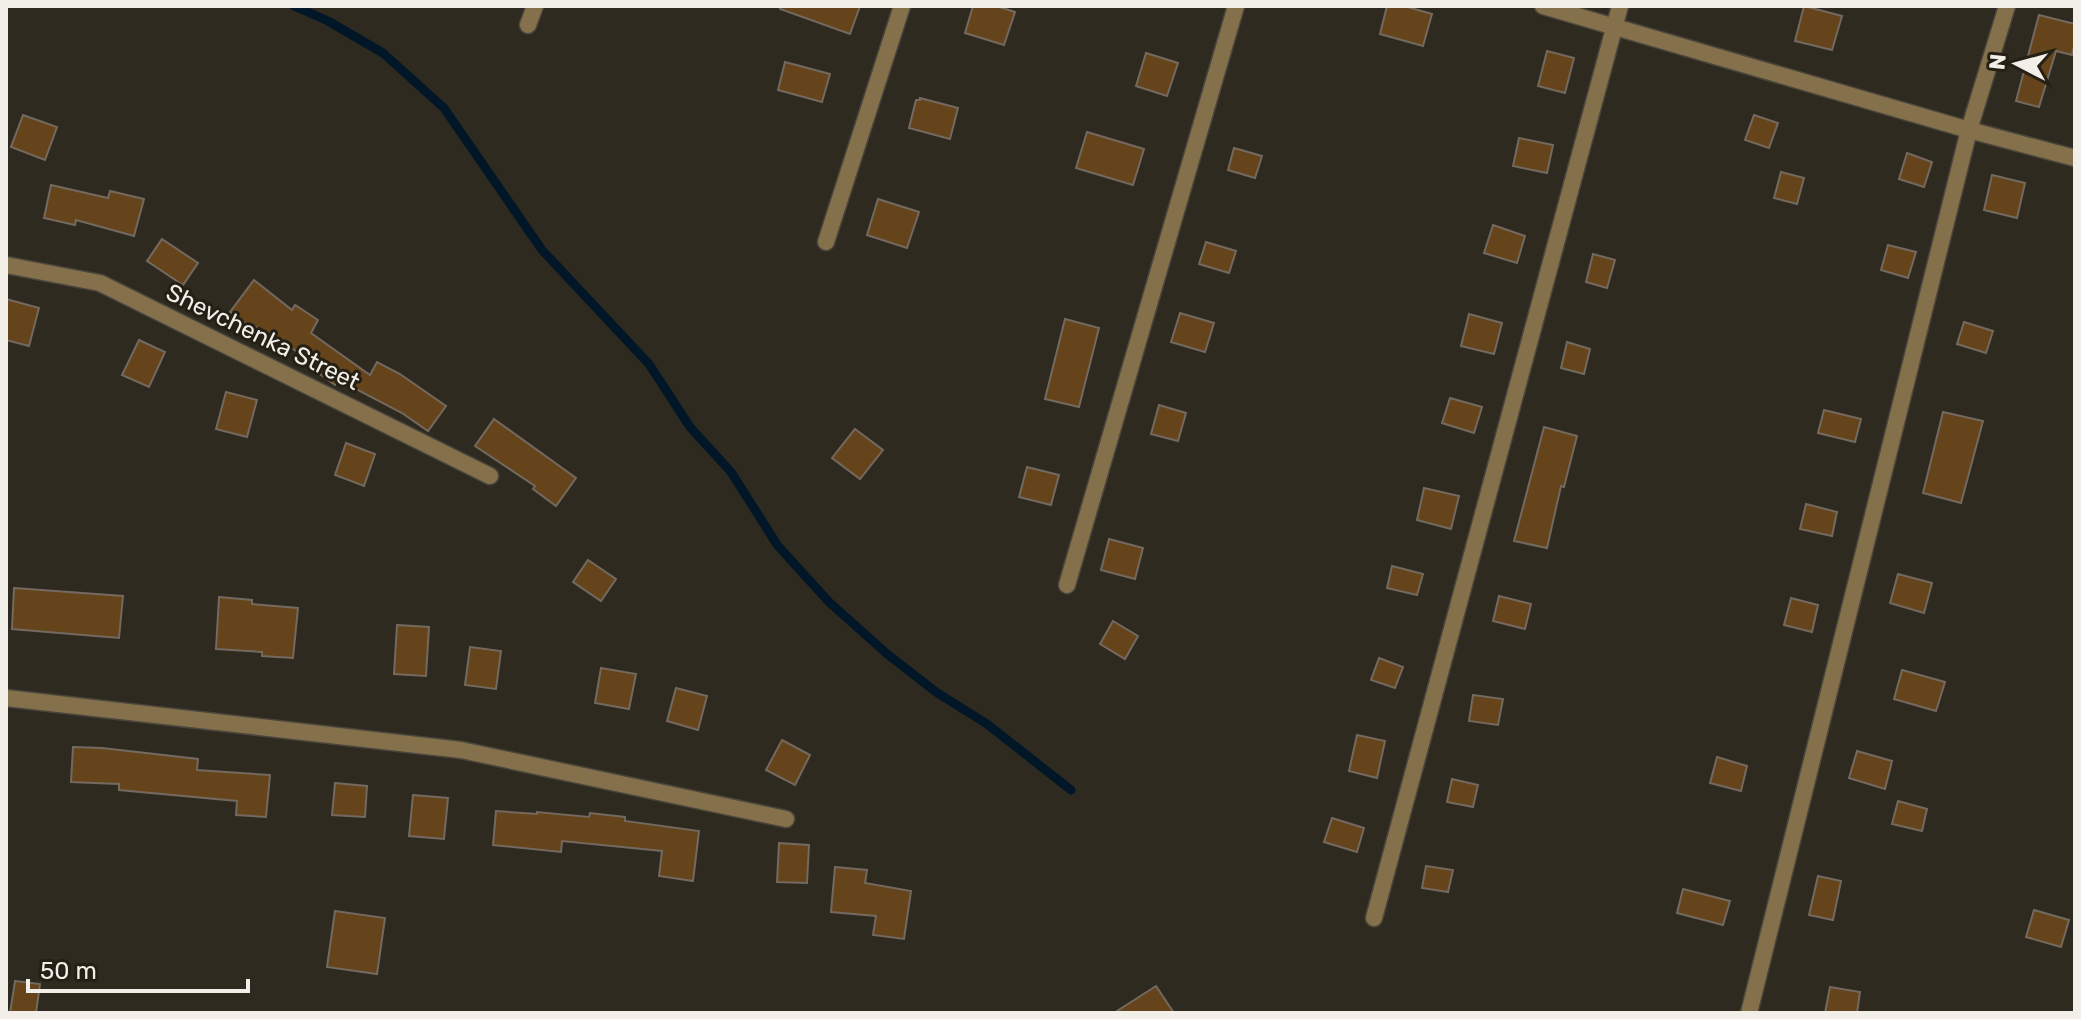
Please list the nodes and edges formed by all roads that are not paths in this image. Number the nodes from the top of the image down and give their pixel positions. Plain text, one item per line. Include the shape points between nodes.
1 (535, 6) edge
2 (902, 6) edge
3 (1236, 6) edge
4 (1543, 6) edge
5 (1620, 6) edge
6 (2007, 6) edge
7 (528, 25) dead end
8 (1614, 26) junction
9 (1969, 130) junction
10 (2075, 158) edge
11 (826, 242) dead end
12 (6, 265) edge
13 (490, 476) dead end
14 (1067, 585) dead end
15 (6, 698) edge
16 (786, 819) dead end
17 (1374, 918) dead end
18 (1749, 1013) edge

1 - 7 street
2 - 11 street
3 - 14 street
4 - 8 street
5 - 8 street
6 - 9 street
8 - 9 street
8 - 17 street
9 - 10 street
9 - 18 street
12 - 13 street, Shevchenka Street via 100,283
15 - 16 street via 461,750

